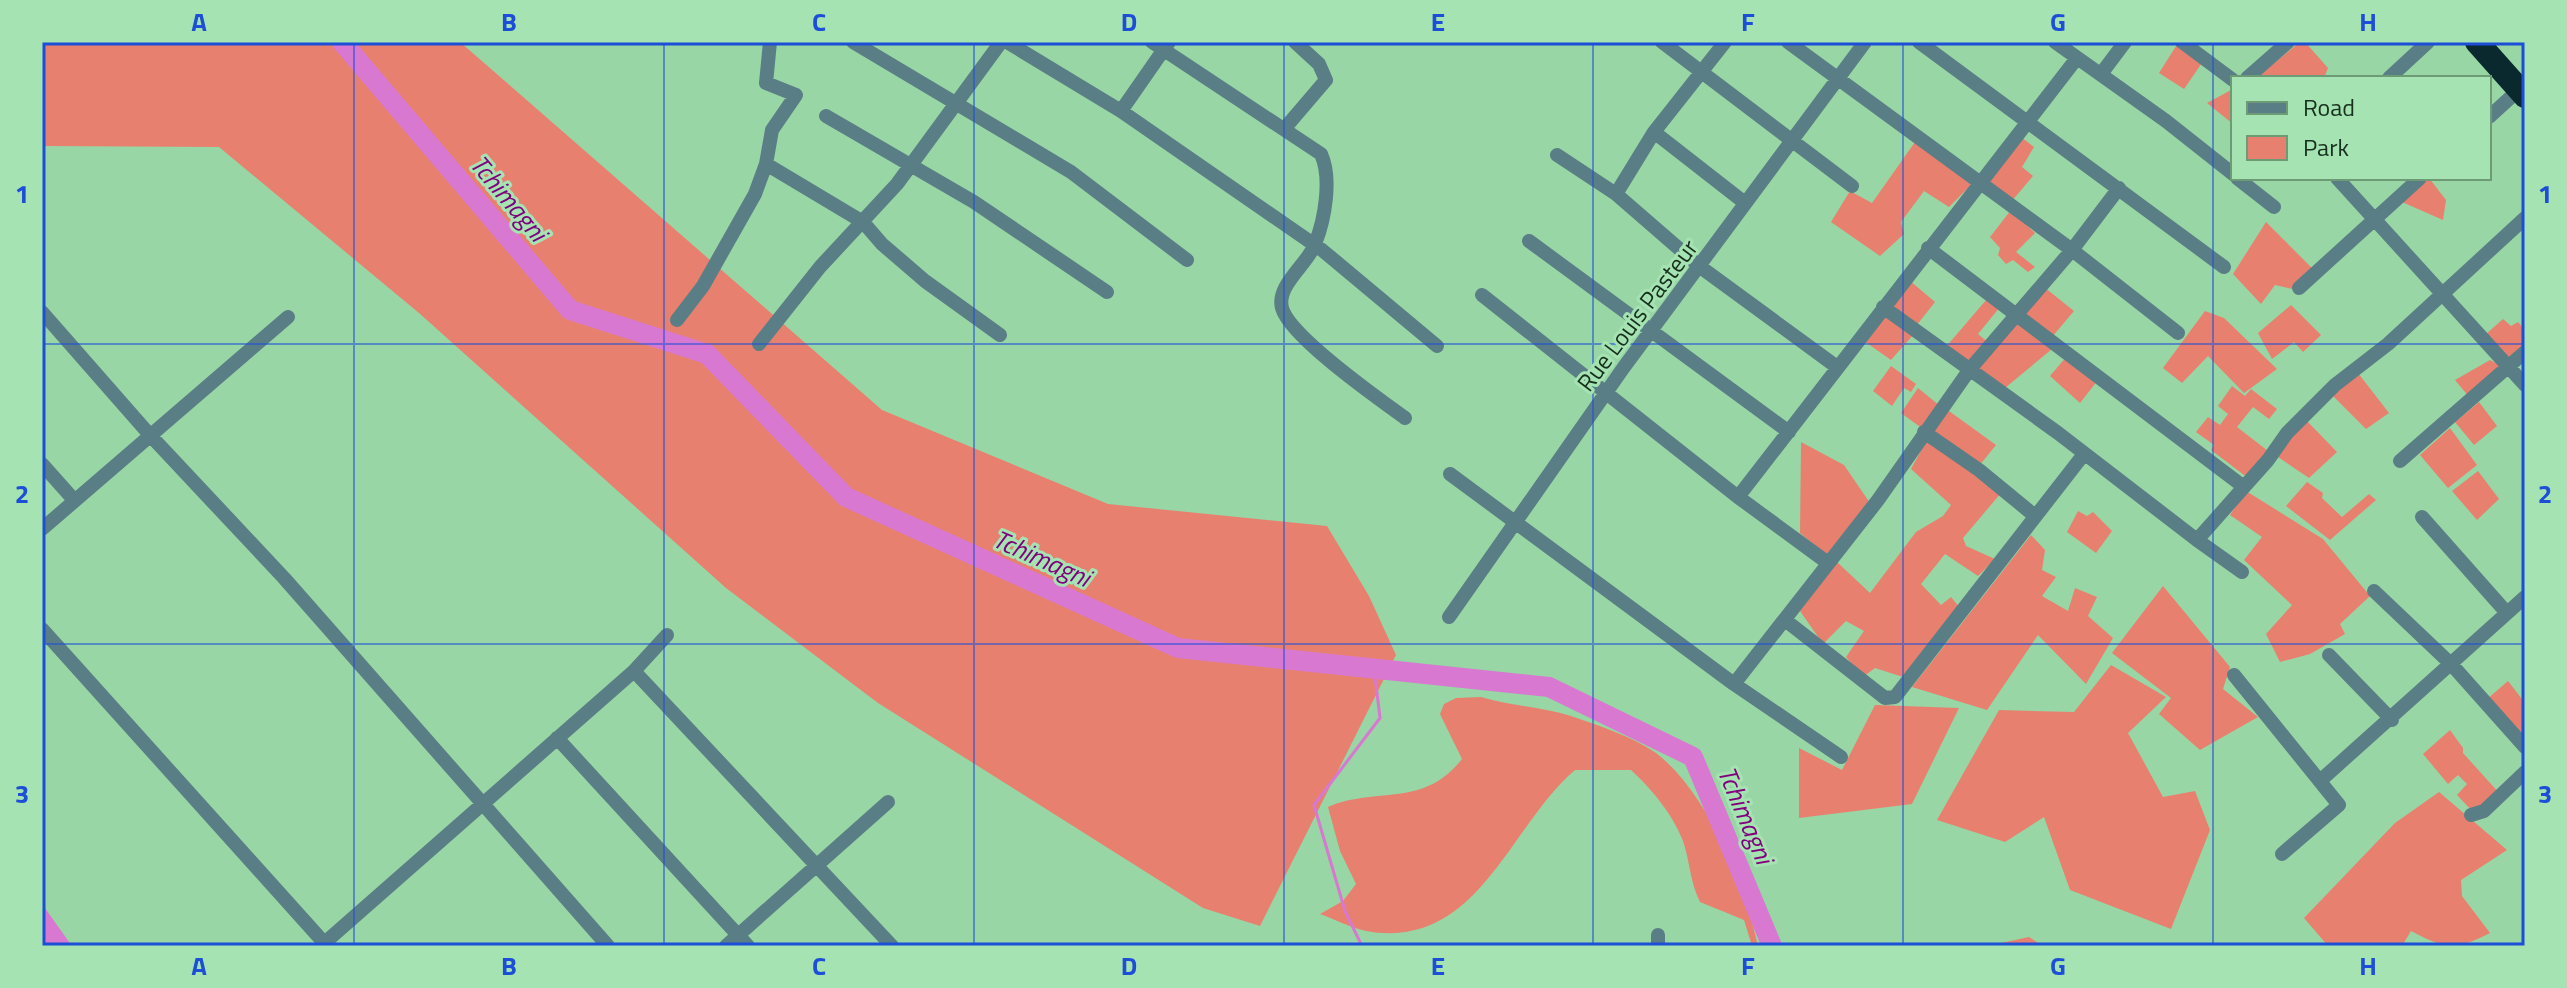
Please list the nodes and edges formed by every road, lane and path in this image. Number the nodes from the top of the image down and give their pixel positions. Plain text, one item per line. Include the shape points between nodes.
1 (770, 42) edge
2 (853, 42) edge
3 (1001, 42) edge
4 (1007, 42) edge
5 (1295, 42) edge
6 (1662, 42) edge
7 (1725, 42) edge
8 (1788, 42) edge
9 (1865, 42) edge
10 (1919, 42) edge
11 (2055, 42) edge
12 (2125, 42) edge
13 (2182, 42) edge
14 (2288, 42) edge
15 (2428, 42) edge
16 (2477, 42) edge
17 (1162, 45) edge
18 (2077, 58) junction
19 (1702, 72) junction
20 (2101, 74) junction
21 (2249, 76) edge
22 (2391, 76) edge
23 (1837, 79) junction
24 (2231, 79) edge
25 (2523, 90) edge
26 (956, 104) junction
27 (1121, 111) junction
28 (2491, 115) edge
29 (826, 116) dead end
30 (2028, 121) junction
31 (1285, 128) junction
32 (1654, 132) junction
33 (1790, 141) junction
34 (1557, 155) dead end
35 (766, 164) junction
36 (909, 165) junction
37 (2231, 173) edge
38 (2240, 180) edge
39 (2339, 180) edge
40 (2418, 180) edge
41 (1979, 182) junction
42 (1852, 186) dead end
43 (2119, 188) junction
44 (1616, 194) junction
45 (1745, 203) junction
46 (2274, 207) dead end
47 (2525, 218) edge
48 (2374, 219) junction
49 (863, 222) junction
50 (1529, 241) dead end
51 (1315, 245) junction
52 (1928, 248) junction
53 (2072, 250) junction
54 (1187, 260) dead end
55 (1699, 266) junction
56 (2224, 267) dead end
57 (2299, 288) dead end
58 (1107, 292) dead end
59 (1482, 295) dead end
60 (2442, 295) junction
61 (1883, 307) junction
62 (42, 312) edge
63 (2018, 315) junction
64 (288, 317) dead end
65 (677, 320) dead end
66 (1651, 332) junction
67 (2178, 333) dead end
68 (1000, 335) dead end
69 (759, 344) dead end
70 (1437, 346) dead end
71 (2525, 352) edge
72 (1837, 367) junction
73 (2508, 368) junction
74 (1970, 369) junction
75 (2525, 385) edge
76 (1606, 392) junction
77 (1405, 418) dead end
78 (1789, 432) junction
79 (1924, 432) junction
80 (149, 434) junction
81 (2084, 454) junction
82 (2400, 461) dead end
83 (42, 464) edge
84 (1450, 474) dead end
85 (2244, 487) junction
86 (1738, 497) junction
87 (74, 500) junction
88 (2035, 516) junction
89 (2422, 517) dead end
90 (1516, 522) junction
91 (42, 529) edge
92 (2197, 540) junction
93 (1828, 563) junction
94 (2242, 572) dead end
95 (2374, 591) dead end
96 (2525, 597) edge
97 (2507, 613) junction
98 (1449, 617) dead end
99 (1785, 620) junction
100 (42, 629) edge
101 (667, 635) dead end
102 (2329, 655) dead end
103 (2452, 665) junction
104 (634, 671) junction
105 (2234, 675) dead end
106 (1734, 684) junction
107 (2392, 720) junction
108 (557, 738) junction
109 (2525, 747) edge
110 (1841, 757) dead end
111 (2525, 772) edge
112 (2321, 780) junction
113 (888, 802) dead end
114 (480, 804) junction
115 (2471, 815) dead end
116 (2282, 854) dead end
117 (817, 865) junction
118 (743, 941) edge
119 (324, 945) edge
120 (608, 946) edge
121 (726, 946) edge
122 (892, 946) edge

1 - 35 street via 766,83 796,95 772,130
2 - 26 street
3 - 26 street
4 - 27 street
5 - 31 street via 1319,64 1326,80
6 - 19 street
7 - 19 street
8 - 23 street
9 - 23 street, Rue Louis Pasteur
10 - 30 street
11 - 18 street
12 - 20 street
13 - 24 street
14 - 21 street
15 - 22 street
16 - 25 highway
17 - 27 street
17 - 31 street
18 - 20 street
18 - 30 street
19 - 32 street
19 - 33 street
20 - 37 street
23 - 33 street, Rue Louis Pasteur
23 - 41 street
25 - 28 street
26 - 36 street
26 - 54 street via 1071,172
27 - 51 street
29 - 36 street
30 - 41 street
30 - 43 street
31 - 51 street via 1321,154 1327,166
32 - 44 street
32 - 45 street
33 - 42 street
33 - 45 street, Rue Louis Pasteur
34 - 44 street
35 - 49 street
35 - 65 street via 710,274
36 - 49 street
36 - 58 street
38 - 46 street
39 - 48 street
40 - 48 street
41 - 52 street
41 - 53 street
43 - 53 street
43 - 56 street
44 - 55 street
45 - 55 street, Rue Louis Pasteur
47 - 60 street
48 - 57 street
48 - 60 street
49 - 68 street via 925,281
49 - 69 street
50 - 66 street
51 - 70 street
51 - 77 street via 1282,295 1287,319
52 - 61 street
52 - 63 street
53 - 63 street
53 - 67 street
55 - 66 street, Rue Louis Pasteur
55 - 72 street
59 - 76 street
60 - 73 street
60 - 85 street via 2335,385
61 - 72 street
61 - 74 street
62 - 80 street
63 - 74 street
63 - 85 street
64 - 80 street
66 - 76 street, Rue Louis Pasteur
66 - 78 street
71 - 73 street
72 - 78 street
73 - 75 street
73 - 82 street
74 - 79 street
74 - 81 street
76 - 86 street
76 - 90 street, Rue Louis Pasteur
78 - 86 street
79 - 88 street
79 - 93 street
80 - 87 street
80 - 114 street via 284,578
81 - 88 street
81 - 92 street
83 - 87 street
84 - 90 street
85 - 92 street
86 - 93 street
87 - 91 street
88 - 99 street via 1891,699
89 - 97 street
90 - 98 street, Rue Louis Pasteur
90 - 106 street
92 - 94 street
93 - 99 street
95 - 103 street
96 - 97 street
97 - 103 street
99 - 106 street
100 - 119 street
101 - 104 street
102 - 107 street
103 - 107 street
103 - 109 street
104 - 108 street
104 - 117 street
105 - 112 street
106 - 110 street
107 - 112 street
108 - 114 street
108 - 118 street
111 - 115 street via 2484,811
112 - 116 street via 2338,809
113 - 117 street
114 - 119 street
114 - 120 street
117 - 118 street
117 - 122 street
118 - 121 street

